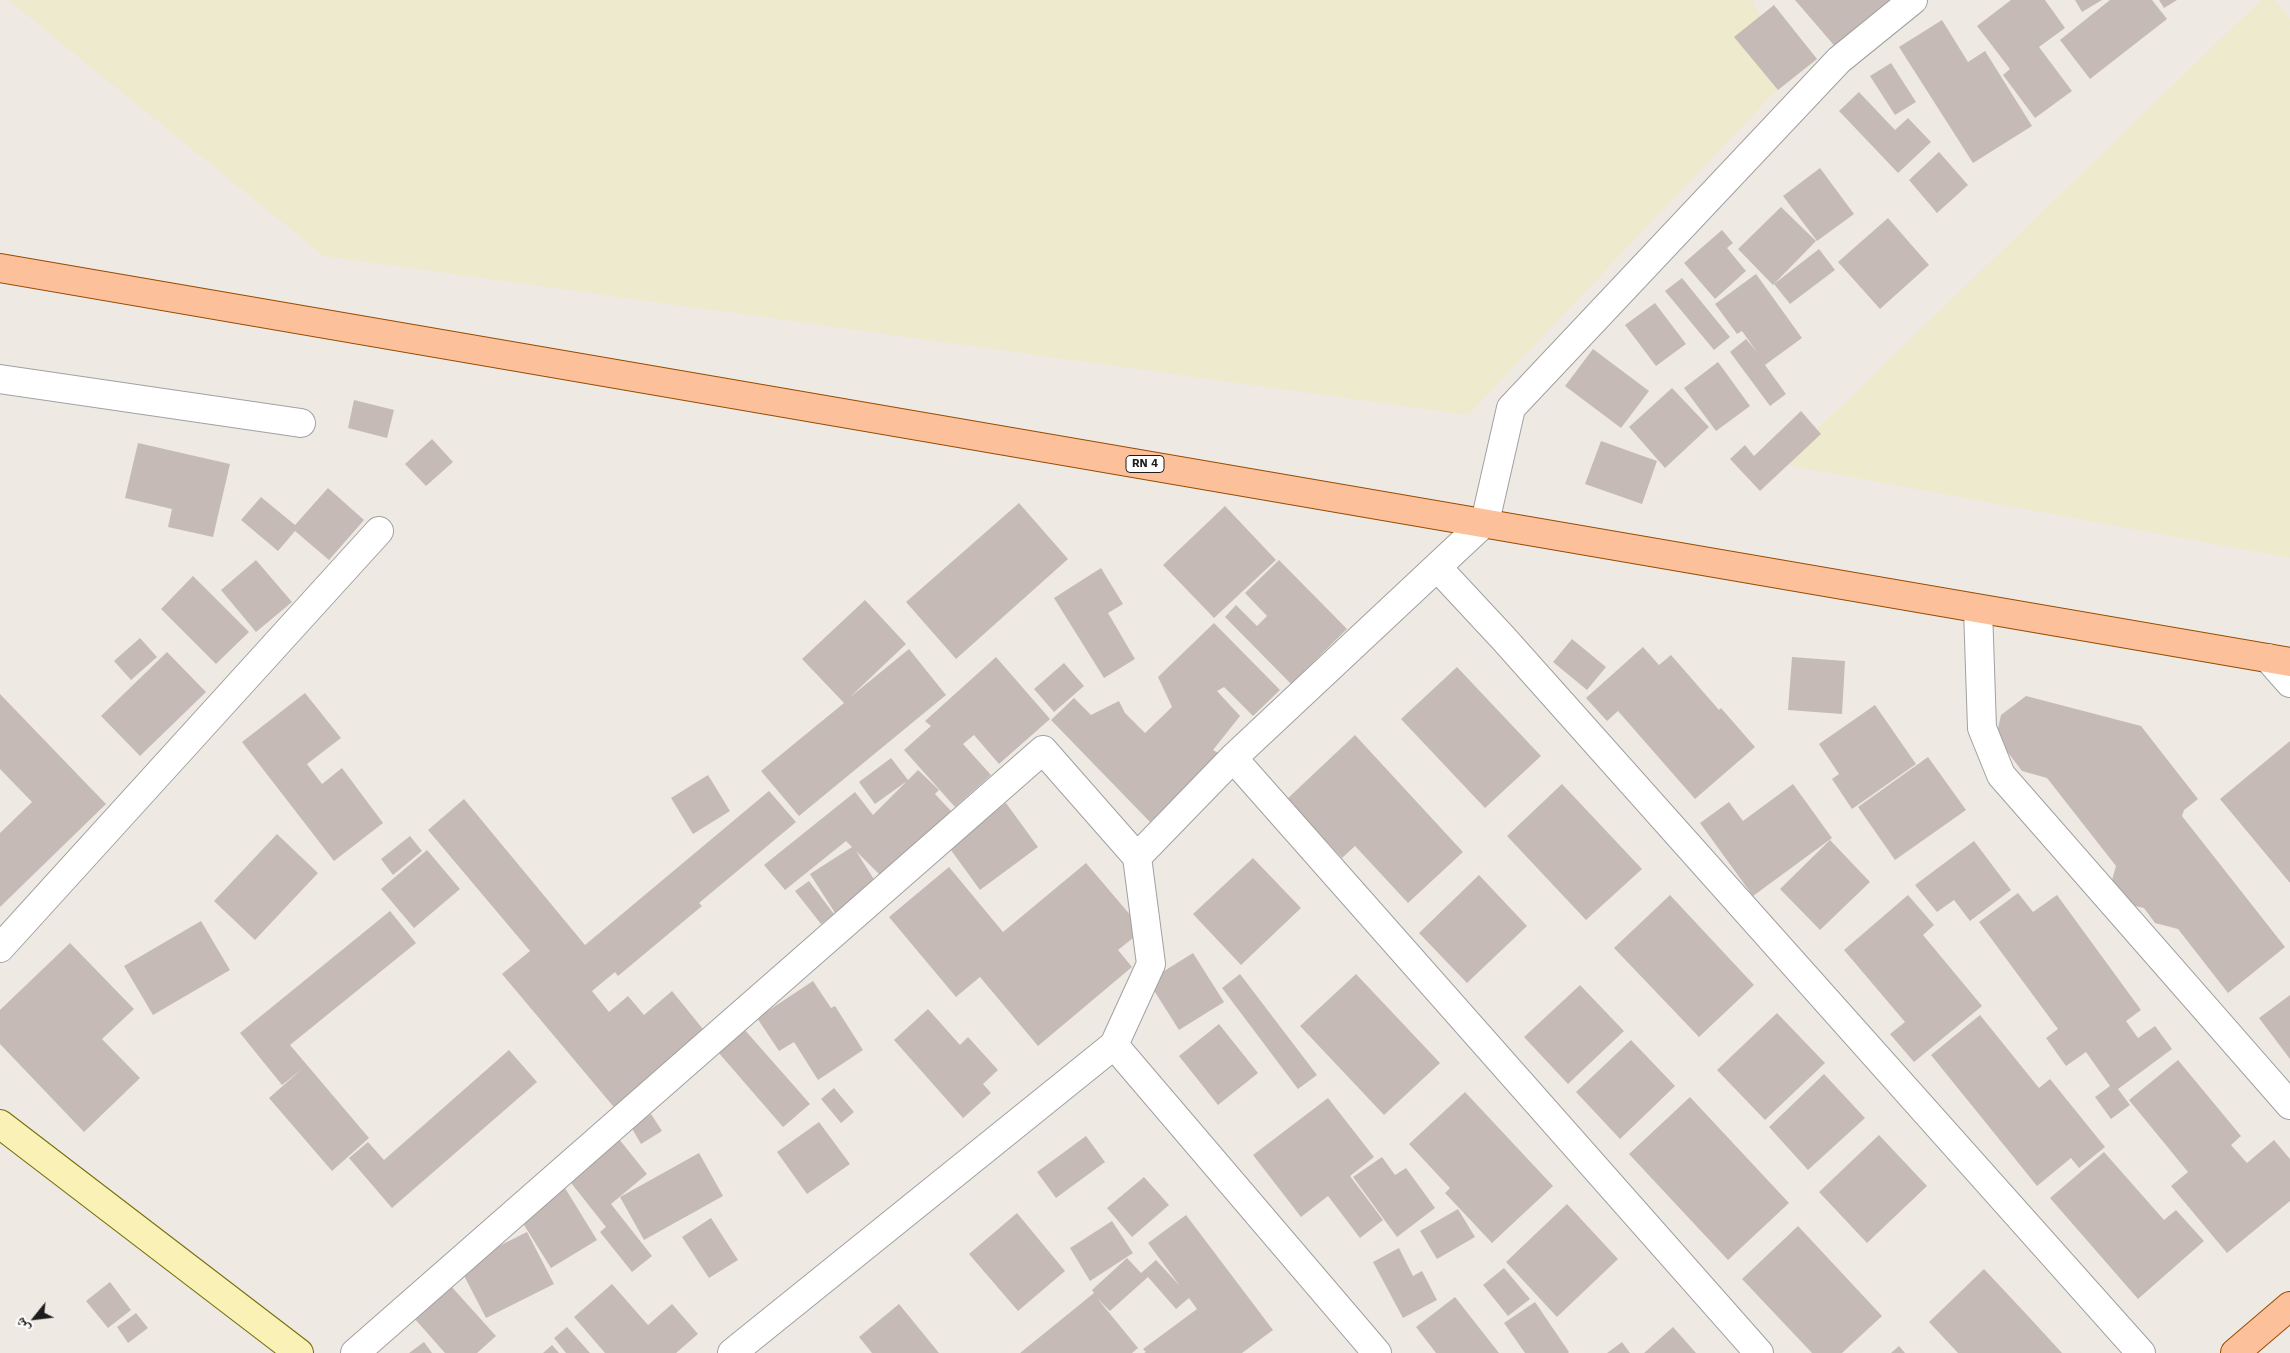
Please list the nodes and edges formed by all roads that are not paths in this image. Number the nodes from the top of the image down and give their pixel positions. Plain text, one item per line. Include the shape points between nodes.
1 (1913, 0) edge
2 (0, 268) edge
3 (0, 379) edge
4 (301, 423) dead end
5 (1486, 522) junction
6 (379, 531) dead end
7 (1437, 567) junction
8 (1978, 609) junction
9 (2279, 660) edge
10 (2290, 683) edge
11 (1233, 758) junction
12 (1137, 857) junction
13 (0, 948) edge
14 (1114, 1045) junction
15 (2290, 1105) edge
16 (0, 1124) edge
17 (2290, 1306) edge
18 (299, 1353) edge
19 (355, 1353) edge
20 (732, 1353) edge
21 (1377, 1353) edge
22 (1759, 1353) edge
23 (2141, 1353) edge
24 (2235, 1353) edge

1 - 5 street via 1839,60 1511,408
2 - 5 main road, RN 4
3 - 4 street
5 - 7 street
5 - 8 main road, RN 4
6 - 13 street
7 - 11 street
7 - 23 street
8 - 9 main road, RN 4
8 - 15 street via 1982,728 2001,775
9 - 10 street
11 - 12 street
11 - 22 street
12 - 14 street via 1151,964
12 - 19 street via 1043,750
14 - 20 street
14 - 21 street
16 - 18 main road
17 - 24 main road

